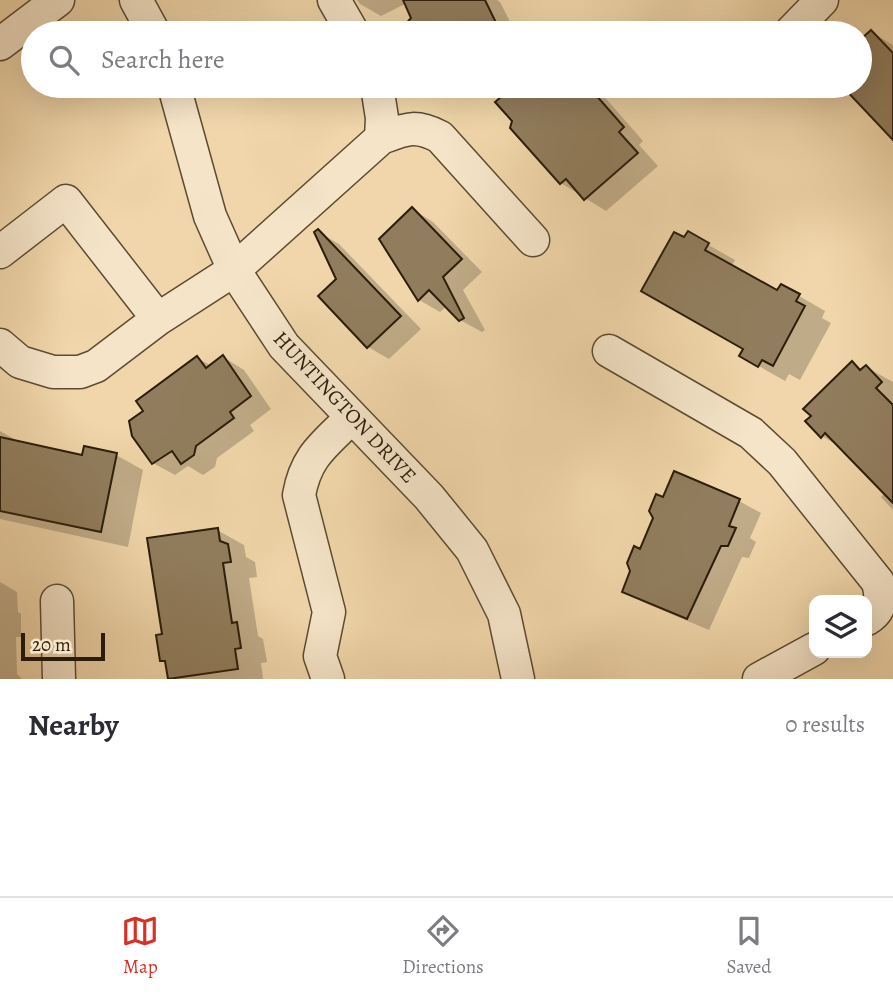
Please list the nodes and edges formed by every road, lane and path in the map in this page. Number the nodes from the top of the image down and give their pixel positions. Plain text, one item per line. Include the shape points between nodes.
1 (58, 0) edge
2 (136, 0) edge
3 (334, 0) edge
4 (822, 0) edge
5 (30, 21) edge
6 (147, 21) edge
7 (346, 21) edge
8 (802, 21) edge
9 (21, 28) edge
10 (0, 44) edge
11 (177, 98) edge
12 (379, 98) edge
13 (381, 138) junction
14 (533, 240) dead end
15 (0, 252) edge
16 (234, 270) junction
17 (158, 319) junction
18 (0, 345) edge
19 (609, 351) dead end
20 (351, 418) junction
21 (57, 601) dead end
22 (873, 613) edge
23 (809, 652) edge
24 (59, 679) edge
25 (328, 679) edge
26 (518, 679) edge
27 (759, 679) edge

1 - 5 street
2 - 6 street
3 - 7 street
4 - 8 street
9 - 10 street
11 - 16 street, HUNTINGTON DRIVE via 210,216
12 - 13 street
13 - 14 street via 409,128 440,137
13 - 16 street
15 - 17 street via 66,201
16 - 17 street
16 - 20 street, HUNTINGTON DRIVE via 284,346
17 - 18 street via 96,366 80,372 53,372 20,362
19 - 22 street via 751,433 782,462 878,582 881,596
20 - 25 street via 312,457 299,495 329,612 320,656
20 - 26 street, HUNTINGTON DRIVE via 429,497 472,551 504,614
21 - 24 street
23 - 27 street

